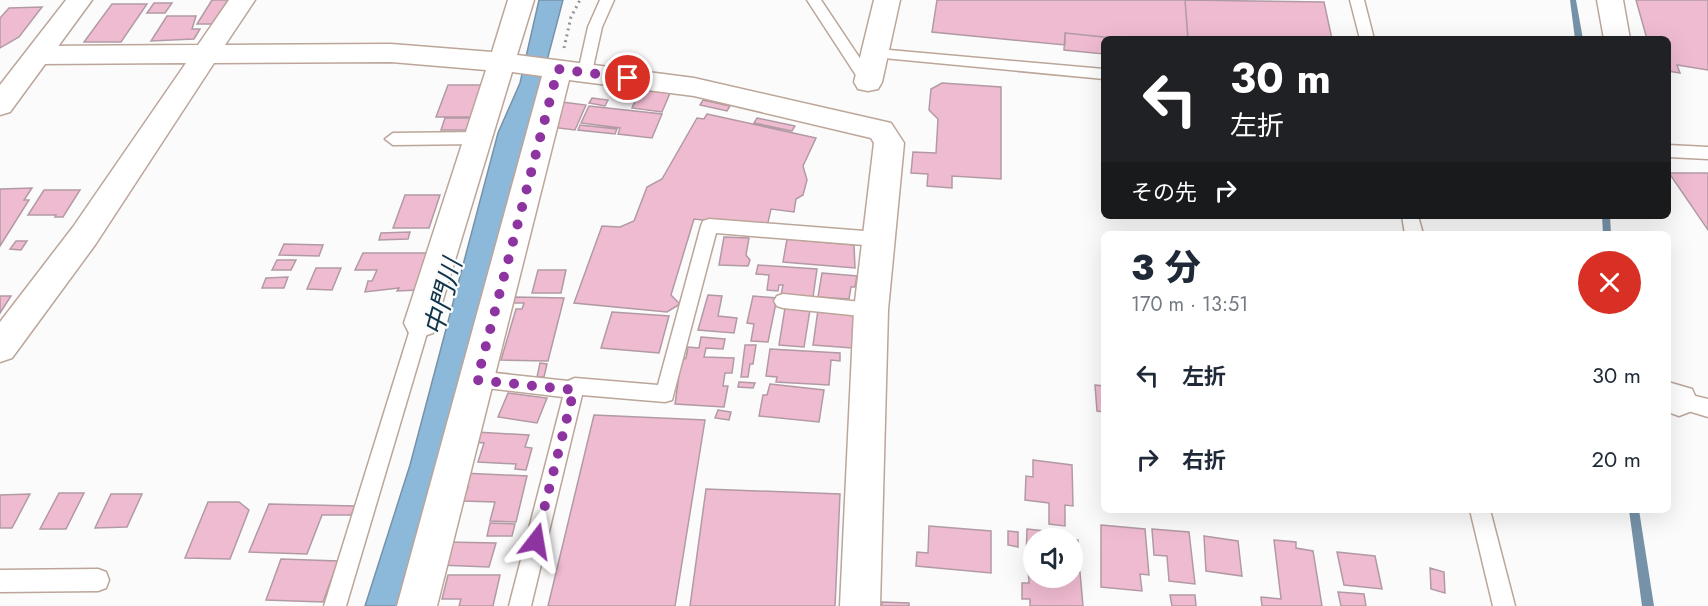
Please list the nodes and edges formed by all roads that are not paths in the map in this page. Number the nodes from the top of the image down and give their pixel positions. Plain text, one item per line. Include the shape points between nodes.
1 (79, 0) edge
2 (242, 0) edge
3 (521, 0) edge
4 (607, 0) edge
5 (814, 0) edge
6 (887, 0) edge
7 (1358, 0) edge
8 (1610, 0) edge
9 (1366, 36) edge
10 (1616, 36) edge
11 (878, 54) joint
12 (38, 55) junction
13 (206, 55) junction
14 (505, 62) junction
15 (572, 71) junction
16 (1101, 74) edge
17 (868, 82) junction
18 (0, 105) edge
19 (479, 138) junction
20 (393, 139) dead end
21 (1671, 151) edge
22 (1708, 153) edge
23 (877, 238) junction
24 (783, 301) dead end
25 (871, 310) junction
26 (421, 323) joint
27 (0, 348) edge
28 (477, 380) junction
29 (574, 390) junction
30 (1481, 513) edge
31 (98, 580) dead end
32 (0, 581) edge
33 (335, 606) edge
34 (417, 606) edge
35 (520, 606) edge
36 (860, 606) edge
37 (1504, 606) edge

1 - 12 street
2 - 13 street
3 - 14 street
4 - 15 lane
5 - 17 lane
6 - 17 street
7 - 9 lane
8 - 10 street
11 - 16 lane
11 - 17 street
12 - 13 street
12 - 18 street
13 - 14 street via 392,53
13 - 27 street via 84,236
14 - 15 street
14 - 19 street
15 - 23 street via 694,87 881,130 889,143
15 - 28 street
19 - 20 lane
19 - 26 street
21 - 22 lane
23 - 25 street
23 - 29 lane via 709,226 665,394 575,386
24 - 25 lane
25 - 36 street
26 - 33 lane
28 - 29 lane
28 - 34 street
29 - 35 lane
30 - 37 lane
31 - 32 lane

